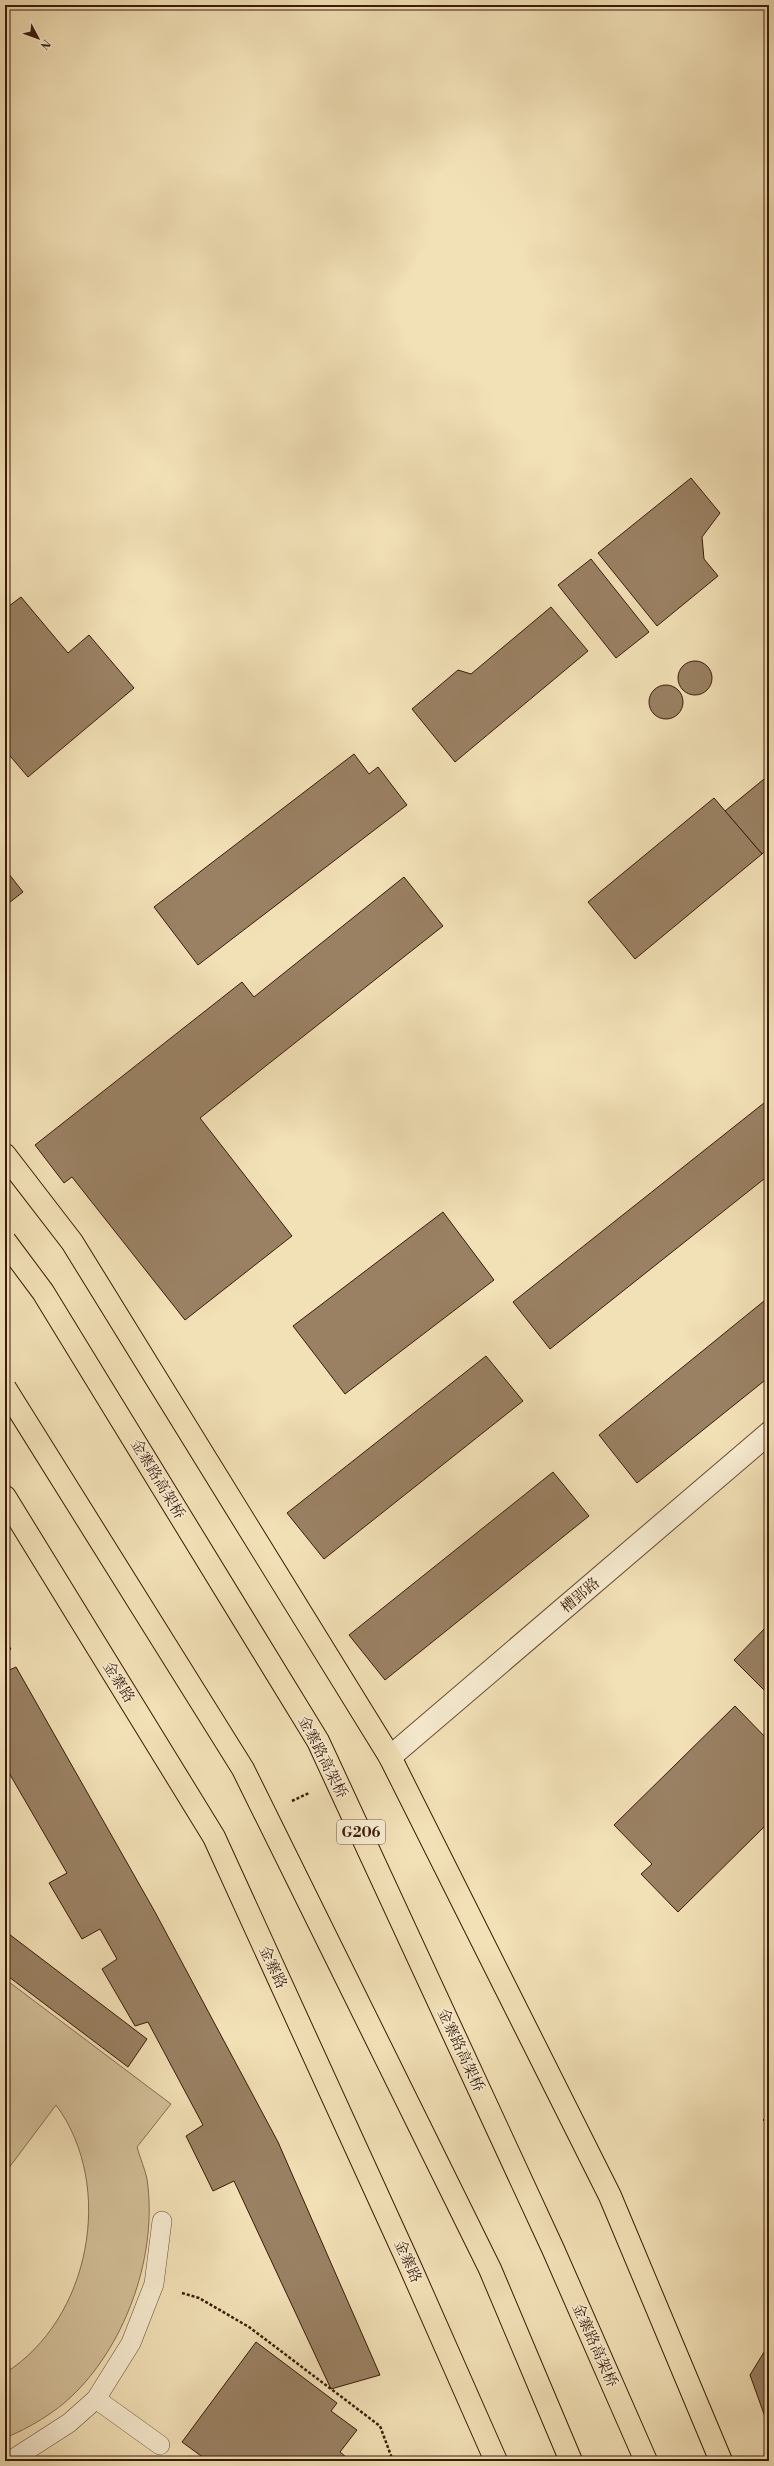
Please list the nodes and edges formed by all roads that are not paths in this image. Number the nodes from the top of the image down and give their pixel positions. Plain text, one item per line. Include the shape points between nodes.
1 (5, 1155) edge
2 (5, 1241) edge
3 (5, 1388) edge
4 (769, 1433) edge
5 (5, 1497) edge
6 (390, 1757) junction
7 (162, 2221) dead end
8 (96, 2399) junction
9 (160, 2445) dead end
10 (10, 2461) edge
11 (496, 2461) edge
12 (571, 2461) edge
13 (646, 2461) edge
14 (721, 2461) edge

1 - 6 highway via 72,1242
2 - 13 highway, 金寨路高架桥 / G206, bridge via 43,1292 318,1741 550,2242
3 - 12 highway, bridge via 244,1769 490,2269
4 - 6 street, 槽郢路
5 - 11 highway, 金寨路 via 214,1837 410,2264
6 - 14 highway via 610,2196
7 - 8 lane via 154,2284 130,2343
8 - 9 lane
8 - 10 lane via 69,2423

